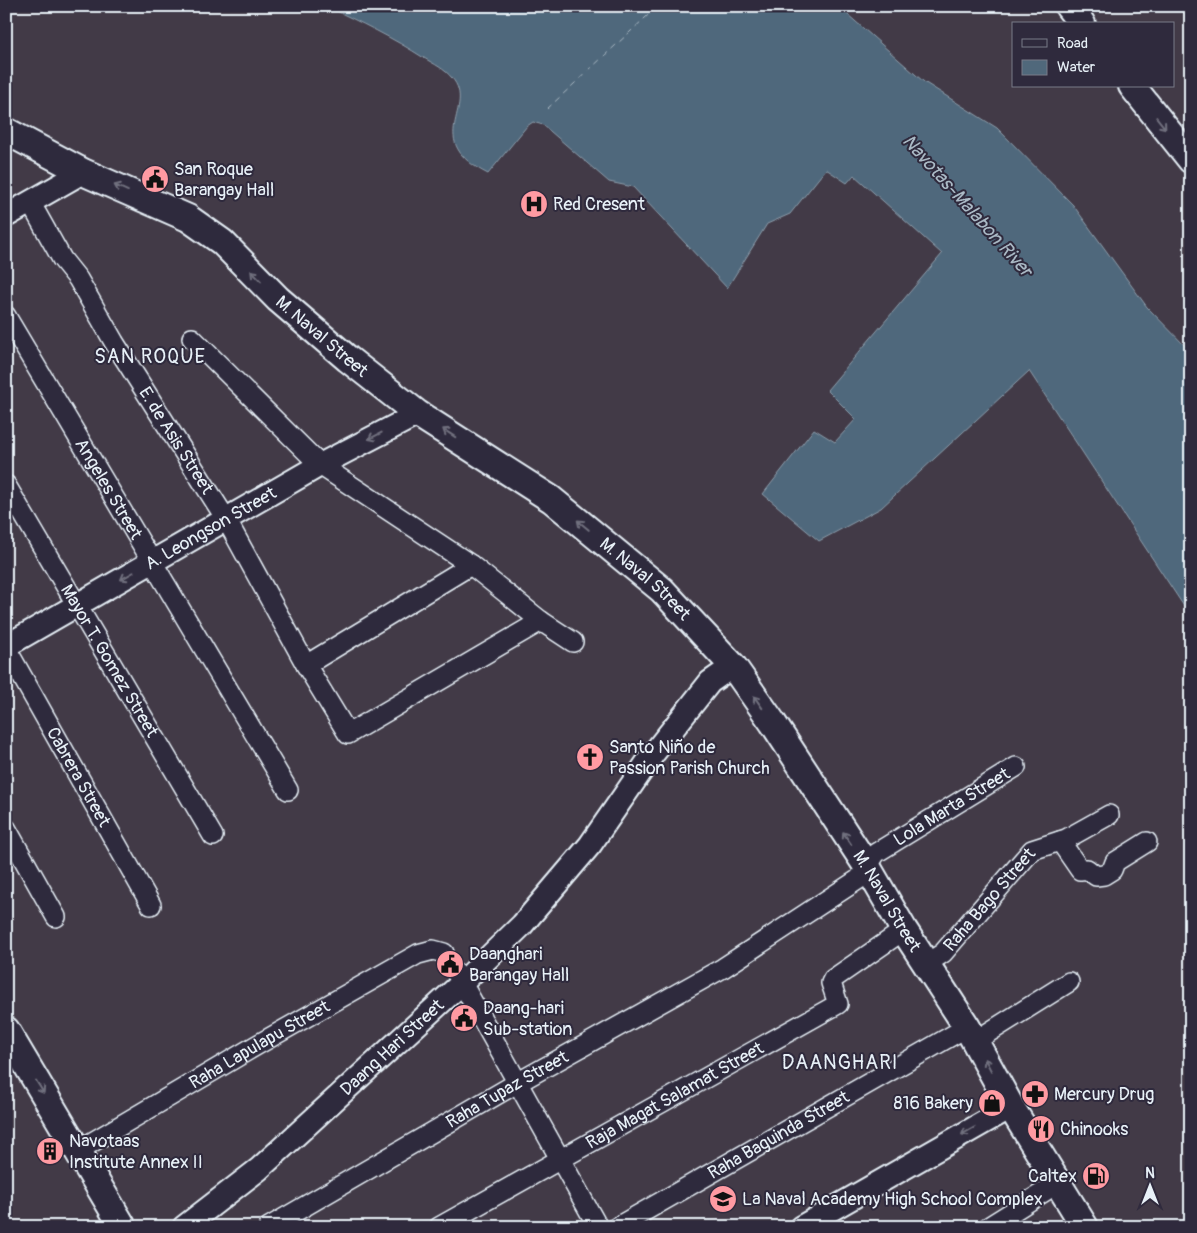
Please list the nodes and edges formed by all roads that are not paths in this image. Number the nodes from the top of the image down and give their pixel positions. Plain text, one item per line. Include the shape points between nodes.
1 (1068, 6) edge
2 (1080, 22) edge
3 (1134, 88) edge
4 (6, 131) edge
5 (1191, 160) edge
6 (83, 172) junction
7 (30, 202) junction
8 (6, 216) edge
9 (6, 316) edge
10 (192, 338) dead end
11 (418, 414) junction
12 (320, 465) junction
13 (6, 486) edge
14 (226, 519) junction
15 (151, 562) junction
16 (471, 565) junction
17 (76, 606) junction
18 (541, 621) junction
19 (573, 642) dead end
20 (6, 647) edge
21 (306, 665) junction
22 (733, 666) junction
23 (1016, 766) dead end
24 (288, 790) dead end
25 (1109, 815) dead end
26 (6, 828) edge
27 (214, 836) dead end
28 (1060, 840) junction
29 (1147, 842) dead end
30 (868, 868) junction
31 (152, 905) dead end
32 (56, 917) dead end
33 (904, 930) junction
34 (444, 954) dead end
35 (926, 964) junction
36 (459, 979) junction
37 (1069, 982) dead end
38 (6, 1030) edge
39 (971, 1034) junction
40 (13, 1058) edge
41 (517, 1082) junction
42 (1011, 1107) junction
43 (79, 1150) junction
44 (560, 1159) junction
45 (1058, 1183) junction
46 (123, 1227) edge
47 (184, 1227) edge
48 (269, 1227) edge
49 (439, 1227) edge
50 (598, 1227) edge
51 (617, 1227) edge
52 (801, 1227) edge
53 (988, 1227) edge
54 (1085, 1227) edge

1 - 2 main road
3 -> 5 main road
4 - 6 main road, M. Naval Street
6 - 7 street
11 -> 6 main road, M. Naval Street via 278,299 222,242 188,218
7 - 8 street
7 - 14 street, E. de Asis Street via 62,259 82,286
9 - 15 street, Angeles Street
10 - 12 street
11 -> 12 street, A. Leongson Street
22 -> 11 main road, M. Naval Street via 662,590 552,499
12 - 14 street, A. Leongson Street
12 - 16 street
13 - 17 street, Mayor T. Gomez Street
14 - 15 street, A. Leongson Street
14 - 21 street, E. de Asis Street
15 -> 17 street, A. Leongson Street
15 - 24 street, Angeles Street
16 - 18 street
16 - 21 street
17 - 20 street, A. Leongson Street
17 - 27 street, Mayor T. Gomez Street
18 - 19 street
18 - 21 street, E. de Asis Street via 348,734
20 - 31 street, Cabrera Street
30 -> 22 main road, M. Naval Street
22 - 36 street, Daang Hari Street via 710,682 653,754 590,844 522,924
23 - 30 street, Lola Marta Street via 876,853
25 - 28 street, Raha Bago Street
26 - 32 street
28 - 29 street via 1080,870 1096,876 1112,870 1115,862
28 - 35 street, Raha Bago Street via 1032,850 942,954
30 - 33 main road, M. Naval Street
30 - 41 street, Raha Tupaz Street via 859,879 723,968
33 - 35 main road, M. Naval Street
33 - 44 street, Raja Magat Salamat Street via 833,979 831,983 838,1004
34 - 43 street, Raha Lapulapu Street via 433,950 418,954
35 - 39 main road, M. Naval Street
36 - 41 street
36 - 47 street, Daang Hari Street via 259,1168
37 - 39 street, Raha Baguinda Street
38 - 40 main road
42 -> 39 main road, M. Naval Street
39 - 51 street, Raha Baguinda Street
40 -> 43 main road
41 - 44 street
41 - 48 street, Raha Tupaz Street
42 - 45 main road, M. Naval Street
42 -> 52 street
43 - 46 main road
44 - 49 street, Raja Magat Salamat Street
44 - 50 street
45 - 53 street
45 - 54 main road, M. Naval Street

